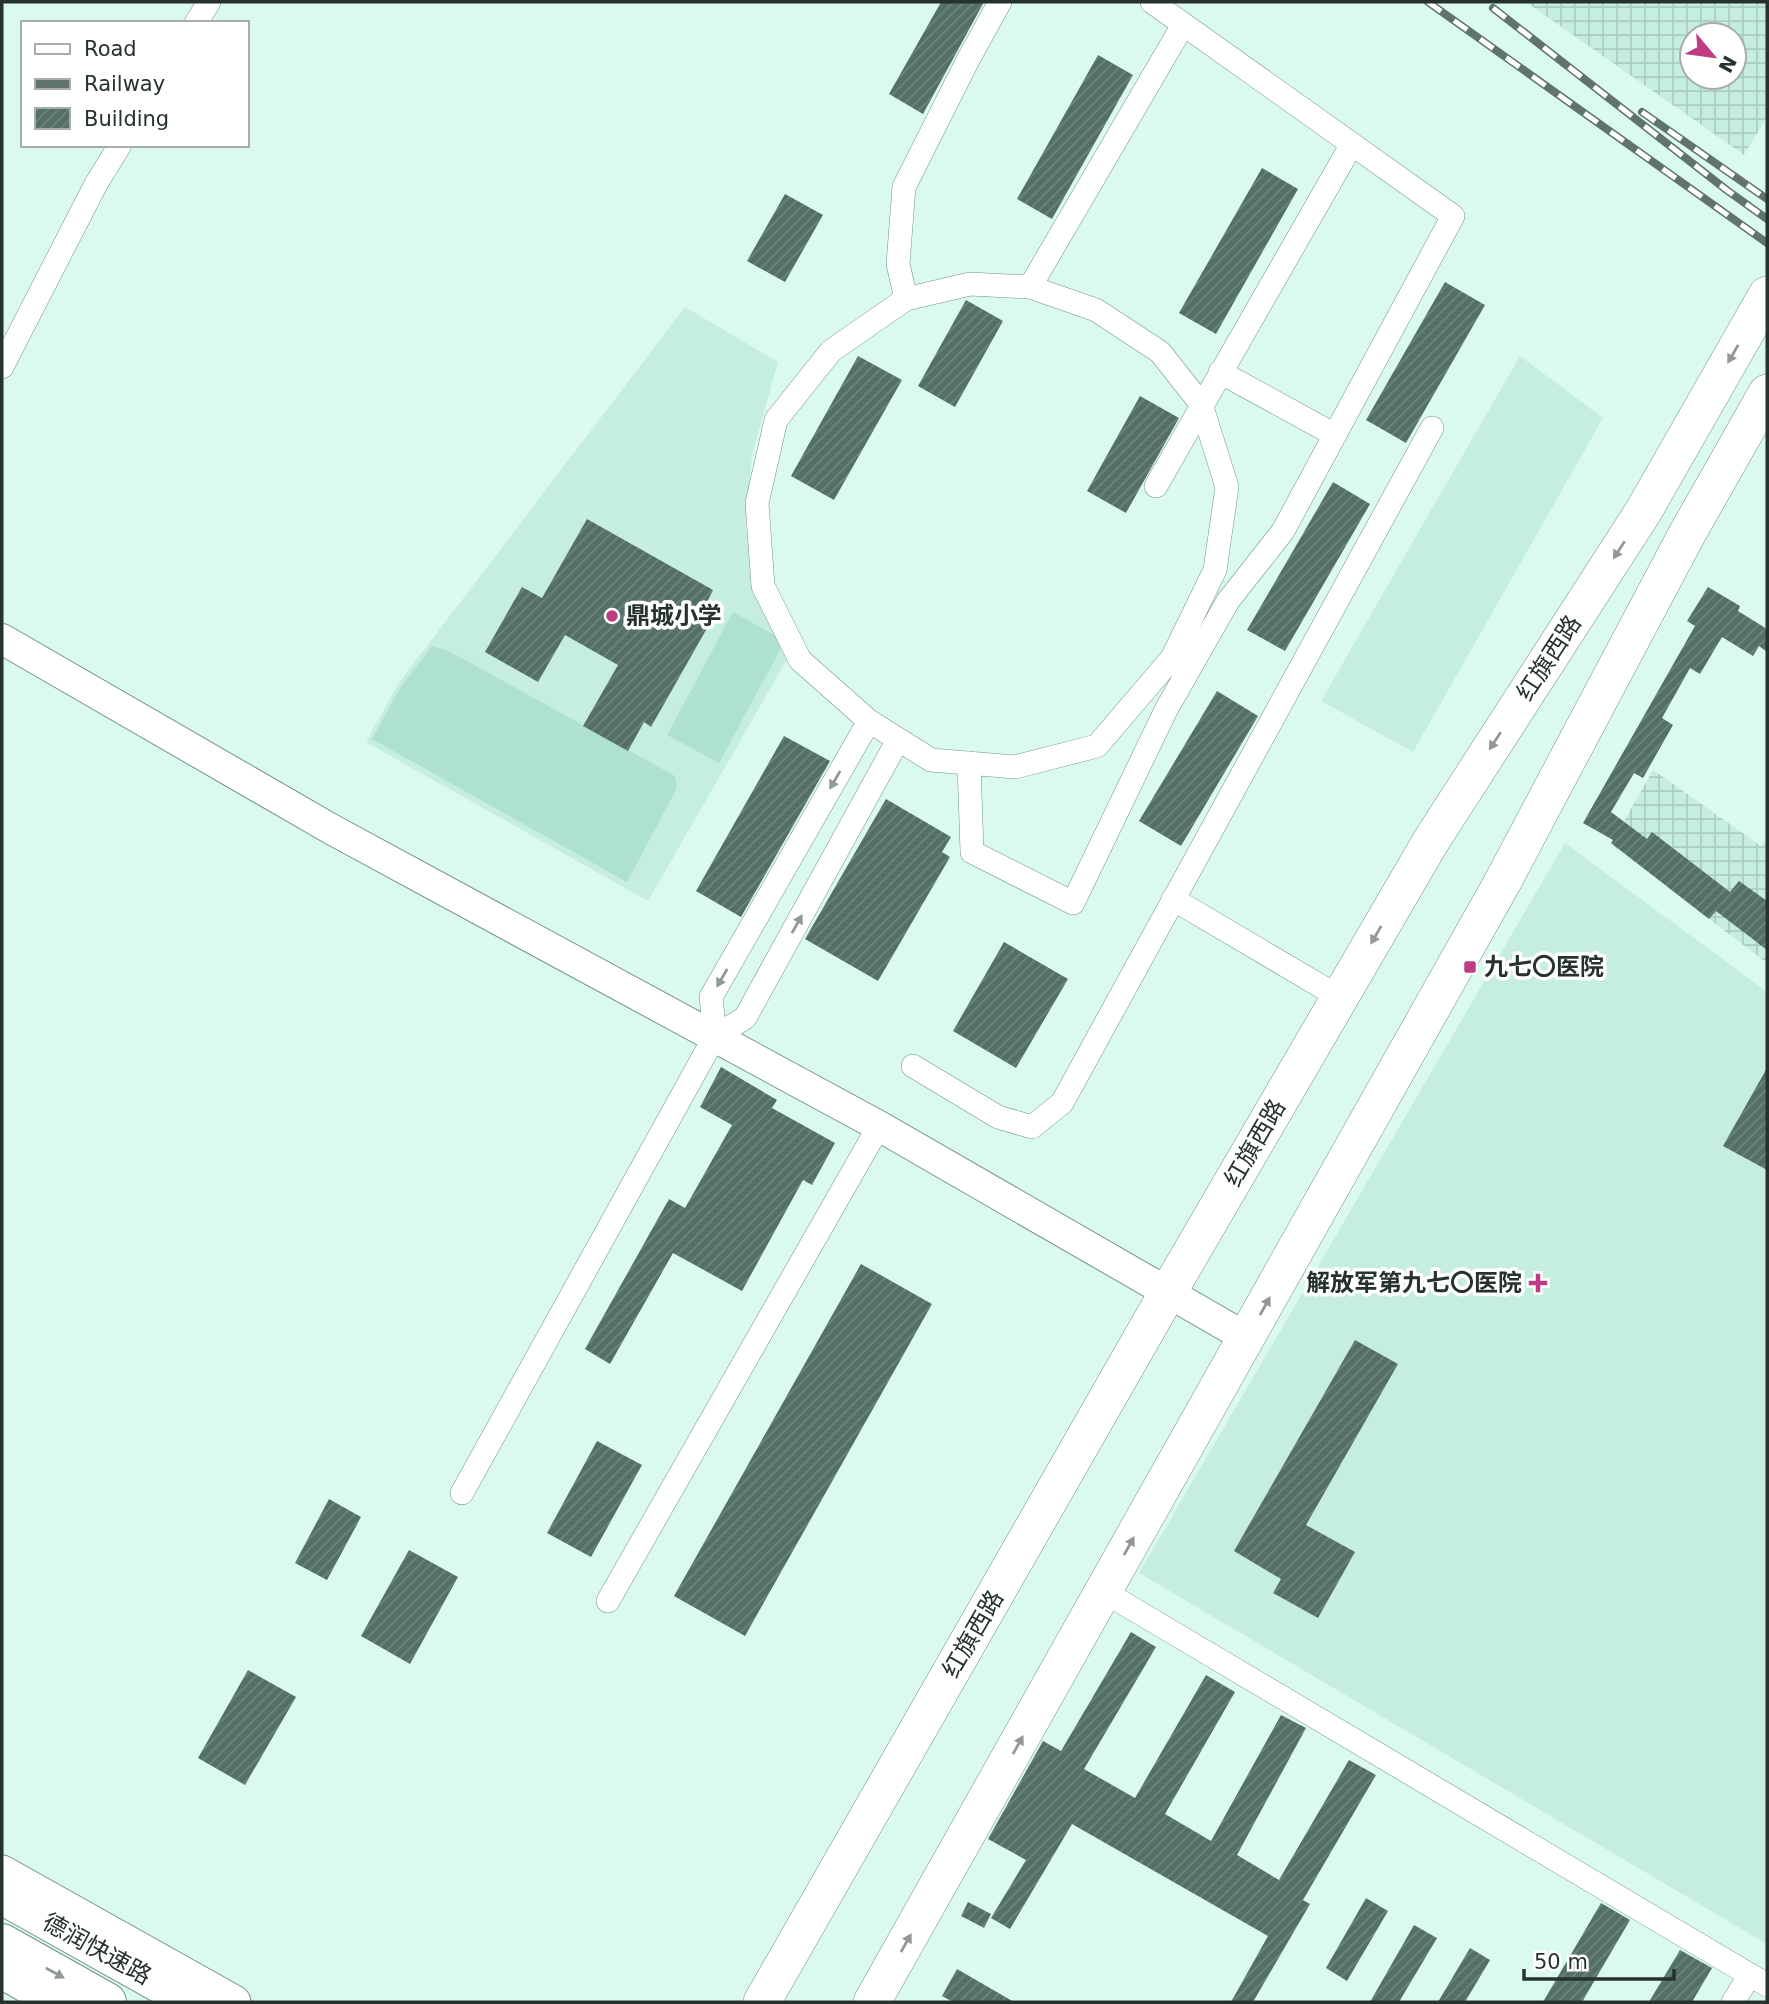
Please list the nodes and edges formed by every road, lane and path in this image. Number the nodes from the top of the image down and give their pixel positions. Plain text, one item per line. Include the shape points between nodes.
1 (209, 2) edge
2 (1000, 2) edge
3 (1152, 2) edge
4 (197, 21) edge
5 (1183, 25) junction
6 (1352, 144) junction
7 (119, 147) edge
8 (1030, 287) junction
9 (1767, 295) edge
10 (906, 299) junction
11 (2, 368) edge
12 (1220, 372) junction
13 (1767, 393) edge
14 (1201, 404) junction
15 (1433, 428) dead end
16 (1335, 435) junction
17 (1156, 486) dead end
18 (2, 639) edge
19 (1182, 662) junction
20 (869, 721) junction
21 (898, 740) junction
22 (970, 763) junction
23 (1173, 899) junction
24 (1339, 997) junction
25 (715, 1036) junction
26 (913, 1066) dead end
27 (879, 1126) junction
28 (1167, 1294) junction
29 (1247, 1338) junction
30 (462, 1493) dead end
31 (1118, 1600) dead end
32 (608, 1601) dead end
33 (2, 1872) edge
34 (2, 1895) edge
35 (2, 1944) edge
36 (2, 1972) edge
37 (1758, 1980) edge
38 (55, 2002) edge
39 (107, 2002) edge
40 (193, 2002) edge
41 (234, 2002) edge
42 (762, 2002) edge
43 (872, 2002) edge
44 (1733, 2002) edge

1 - 4 street
2 - 10 street via 904,187 898,264
3 - 5 street
5 - 6 street
5 - 8 street
6 - 12 street
6 - 16 street via 1453,216
7 - 11 street
8 - 10 street via 970,284
8 - 14 street via 1096,310 1160,352
9 -> 24 main road, 红旗西路 via 1643,512 1431,841
10 - 20 street via 831,351 776,420 757,503 763,586 800,660
12 - 14 street
12 - 16 street
29 -> 13 main road via 1495,895
14 - 17 street
14 - 19 street via 1227,487 1215,570
15 - 23 street
16 - 19 street via 1283,531
18 - 25 street via 331,829
19 - 22 street via 1097,746 1015,767
19 - 22 street via 1166,710 1073,903 972,852
20 - 21 street
20 -> 25 street via 711,998
21 - 22 street via 931,760
25 -> 21 street via 745,1018
23 - 24 street
23 - 26 street via 1062,1103 1032,1127 999,1117
24 - 28 main road, 红旗西路
25 - 27 street
25 - 30 street
27 - 28 street
27 - 32 street
28 - 29 street
28 - 42 main road, 红旗西路
43 -> 29 main road
31 - 37 street
33 - 41 main road
34 - 40 highway, 德润快速路
35 -> 39 highway, 德润快速路
36 - 38 main road
37 - 44 street

